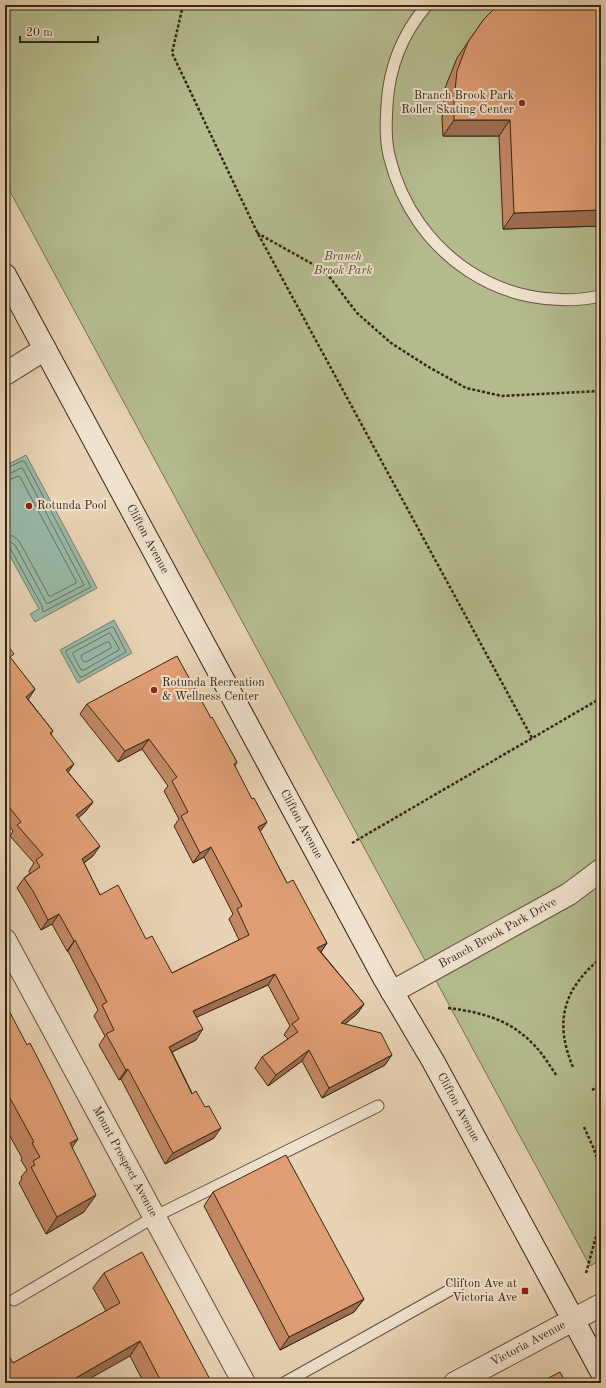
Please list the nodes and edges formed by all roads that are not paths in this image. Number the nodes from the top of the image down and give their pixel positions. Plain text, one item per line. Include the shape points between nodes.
1 (427, 5) edge
2 (5, 275) edge
3 (601, 296) edge
4 (45, 349) junction
5 (5, 374) edge
6 (601, 870) edge
7 (5, 940) edge
8 (392, 992) junction
9 (378, 1106) dead end
10 (154, 1217) junction
11 (460, 1285) dead end
12 (14, 1300) dead end
13 (601, 1304) edge
14 (573, 1320) junction
15 (601, 1371) edge
16 (244, 1383) edge
17 (284, 1383) edge
18 (455, 1383) edge

1 - 3 lane via 416,17 398,51 388,86 386,125 389,158 400,192 417,222 439,248 464,269 492,284 522,295 554,300 584,300
2 - 4 main road, Clifton Avenue
4 - 5 main road
4 - 8 main road, Clifton Avenue
6 - 8 main road, Branch Brook Park Drive via 569,894
7 - 10 main road, Mount Prospect Avenue
8 - 14 main road, Clifton Avenue via 433,1061
9 - 10 lane
10 - 12 lane
10 - 16 main road, Mount Prospect Avenue
11 - 17 lane
13 - 14 main road, Victoria Avenue
14 - 15 main road, Clifton Avenue
14 - 18 main road, Victoria Avenue

